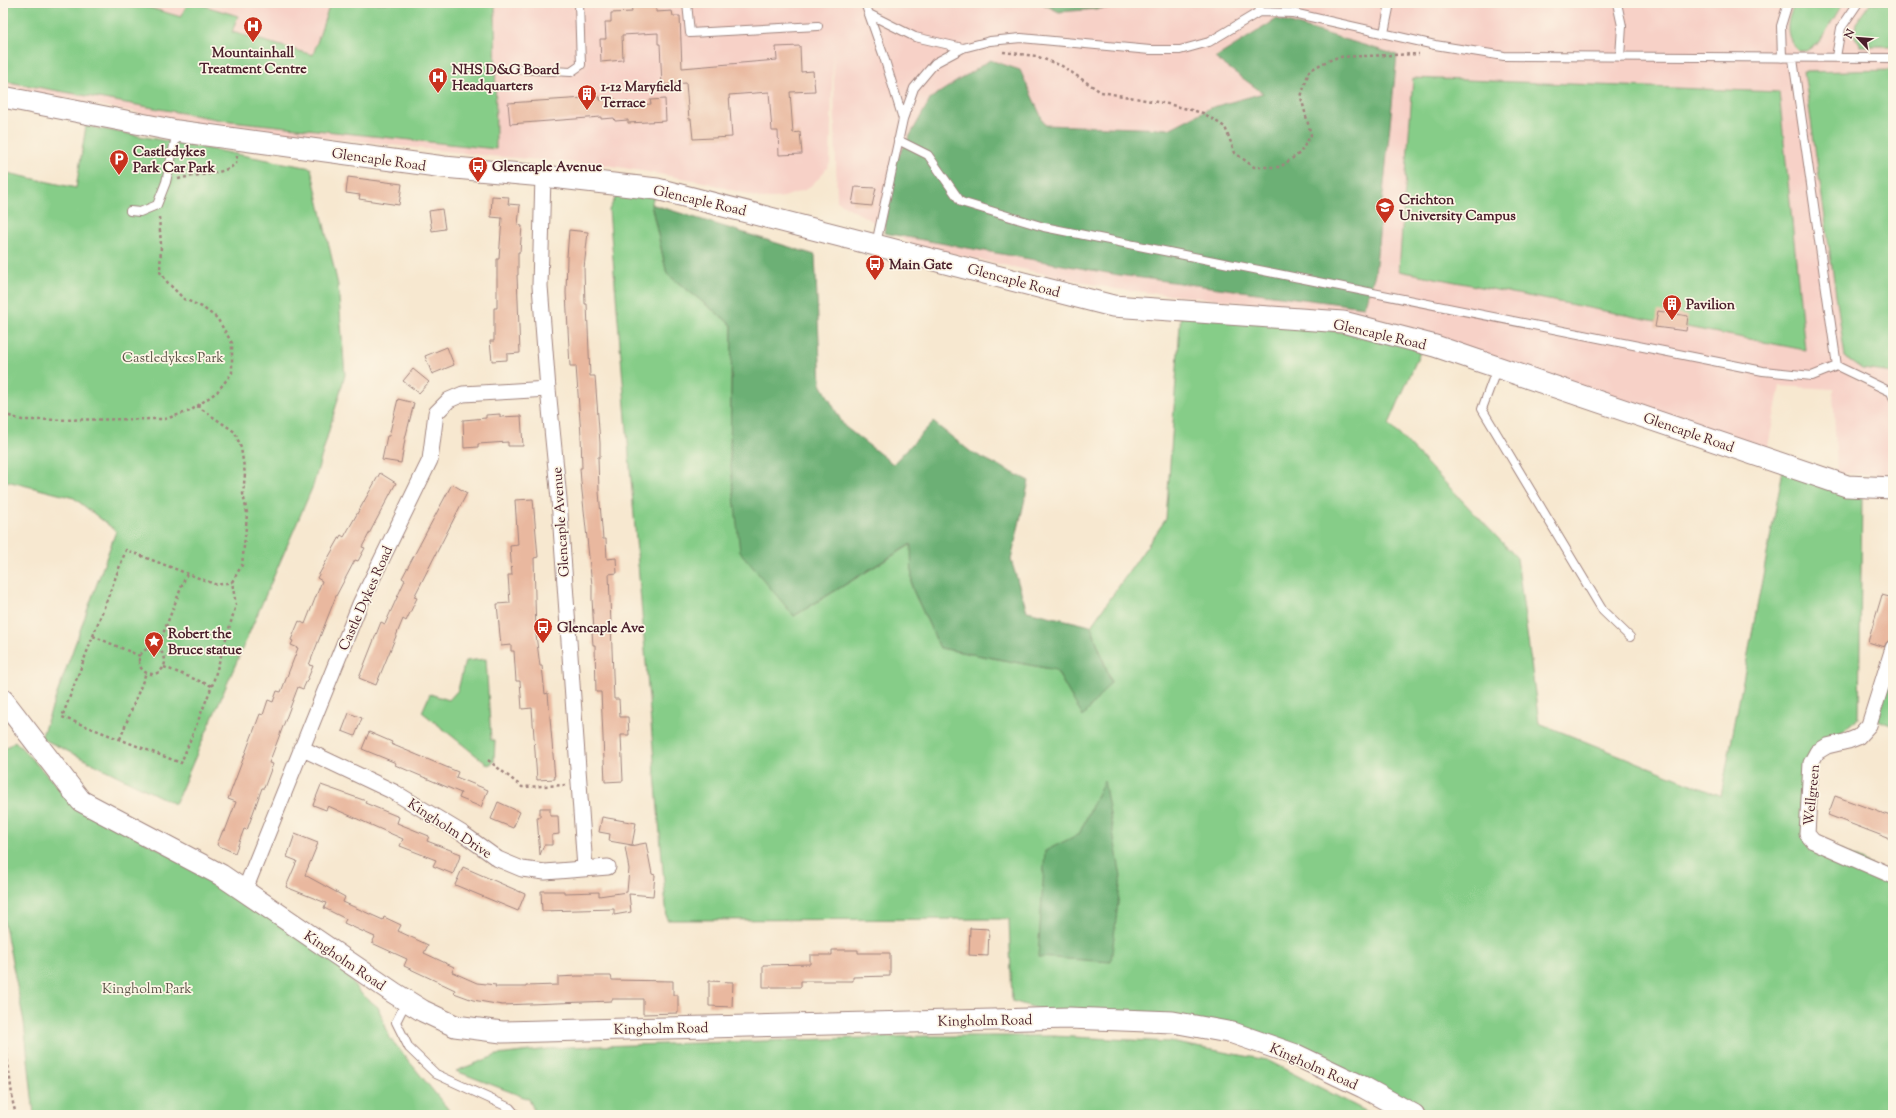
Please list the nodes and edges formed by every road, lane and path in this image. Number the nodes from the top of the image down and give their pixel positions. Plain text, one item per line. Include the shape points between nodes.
1 (579, 3) edge
2 (687, 3) edge
3 (865, 3) edge
4 (1258, 3) edge
5 (1390, 3) edge
6 (1624, 3) edge
7 (1788, 3) edge
8 (1858, 3) edge
9 (1618, 6) edge
10 (1259, 12) junction
11 (869, 14) junction
12 (818, 26) dead end
13 (1384, 33) junction
14 (1435, 45) junction
15 (963, 48) junction
16 (1000, 52) dead end
17 (1620, 56) junction
18 (1836, 57) junction
19 (1782, 58) junction
20 (1893, 58) edge
21 (1793, 59) junction
22 (515, 69) dead end
23 (3, 97) edge
24 (903, 119) junction
25 (177, 131) junction
26 (898, 140) junction
27 (237, 154) dead end
28 (543, 176) junction
29 (166, 182) junction
30 (157, 205) junction
31 (130, 211) dead end
32 (876, 244) junction
33 (1837, 366) junction
34 (1497, 367) junction
35 (548, 389) junction
36 (1893, 397) edge
37 (197, 406) junction
38 (3, 414) edge
39 (1893, 488) edge
40 (187, 574) junction
41 (232, 582) junction
42 (93, 636) junction
43 (1630, 636) dead end
44 (1893, 648) edge
45 (157, 649) junction
46 (140, 656) junction
47 (164, 667) junction
48 (146, 673) junction
49 (212, 686) junction
50 (3, 700) edge
51 (120, 739) junction
52 (301, 748) junction
53 (488, 760) dead end
54 (579, 783) junction
55 (608, 867) dead end
56 (585, 868) junction
57 (1893, 876) edge
58 (244, 892) junction
59 (406, 1001) junction
60 (3, 1024) edge
61 (16, 1115) edge
62 (516, 1115) edge
63 (1414, 1115) edge

1 - 22 lane via 581,65 571,72
2 - 12 lane via 690,33
3 - 11 lane
4 - 10 lane
5 - 13 lane
6 - 9 lane
7 - 19 lane via 1781,26
8 - 18 lane via 1841,28
9 - 17 lane via 1622,26
10 - 13 lane via 1292,12
10 - 15 lane via 1208,42 1180,50 1150,50 1021,38 990,40
11 - 15 lane via 915,37
11 - 24 lane
13 - 14 lane
14 - 16 path via 1418,55 1338,57 1309,71 1301,96 1311,135 1300,153 1280,167 1254,167 1235,153 1225,126 1203,113 1101,92 1062,66 1036,56
14 - 17 lane via 1504,56
15 - 24 lane via 935,63 914,88
17 - 19 lane
18 - 20 lane
18 - 21 lane
19 - 21 lane
21 - 33 lane
23 - 25 main road, Glencaple Road
24 - 26 lane
25 - 28 main road, Glencaple Road via 444,168
25 - 29 lane
26 - 32 lane
26 - 33 lane via 928,155 961,202 1044,227 1763,371 1812,376
27 - 29 path via 236,164 226,171
28 - 32 main road, Glencaple Road via 657,189
28 - 35 street, Glencaple Avenue via 540,286
29 - 30 lane
30 - 31 lane via 140,212
30 - 37 path via 161,245 160,272 184,299 202,307 217,318 232,343 232,373 217,392
32 - 34 main road, Glencaple Road via 1113,306 1343,322 1435,346
33 - 36 lane via 1891,392
34 - 39 main road, Glencaple Road via 1847,486
34 - 43 lane via 1482,409 1603,611
35 - 52 street, Castle Dykes Road via 463,394 449,400 436,413 430,460 360,604
35 - 54 street, Glencaple Avenue via 559,499
37 - 38 path via 190,411 164,419 22,420
37 - 41 path via 235,432 241,448 245,474 243,494 247,513 242,565
40 - 41 path via 217,585
40 - 42 path via 126,550
40 - 45 path
41 - 49 path via 236,604
42 - 46 path
42 - 51 path via 62,717
44 - 57 street, Wellgreen via 1869,725 1858,737 1848,742 1827,746 1817,752 1811,764 1807,834 1813,841
45 - 46 path via 149,648
45 - 47 path via 163,655
46 - 48 path via 139,664
47 - 48 path via 158,673
47 - 49 path
48 - 51 path
49 - 51 path via 181,763
50 - 58 main road, Kingholm Road via 81,801 187,856 221,875
52 - 56 street, Kingholm Drive via 394,792 498,859 522,869 546,872
52 - 58 street, Castle Dykes Road
53 - 54 path via 522,787
54 - 56 street, Glencaple Avenue
55 - 56 street, Kingholm Drive
58 - 59 main road, Kingholm Road
59 - 62 lane via 396,1022 409,1048 436,1074 510,1108
59 - 63 main road, Kingholm Road via 455,1026 502,1032 1069,1018 1173,1022 1233,1033 1296,1055
60 - 61 path

